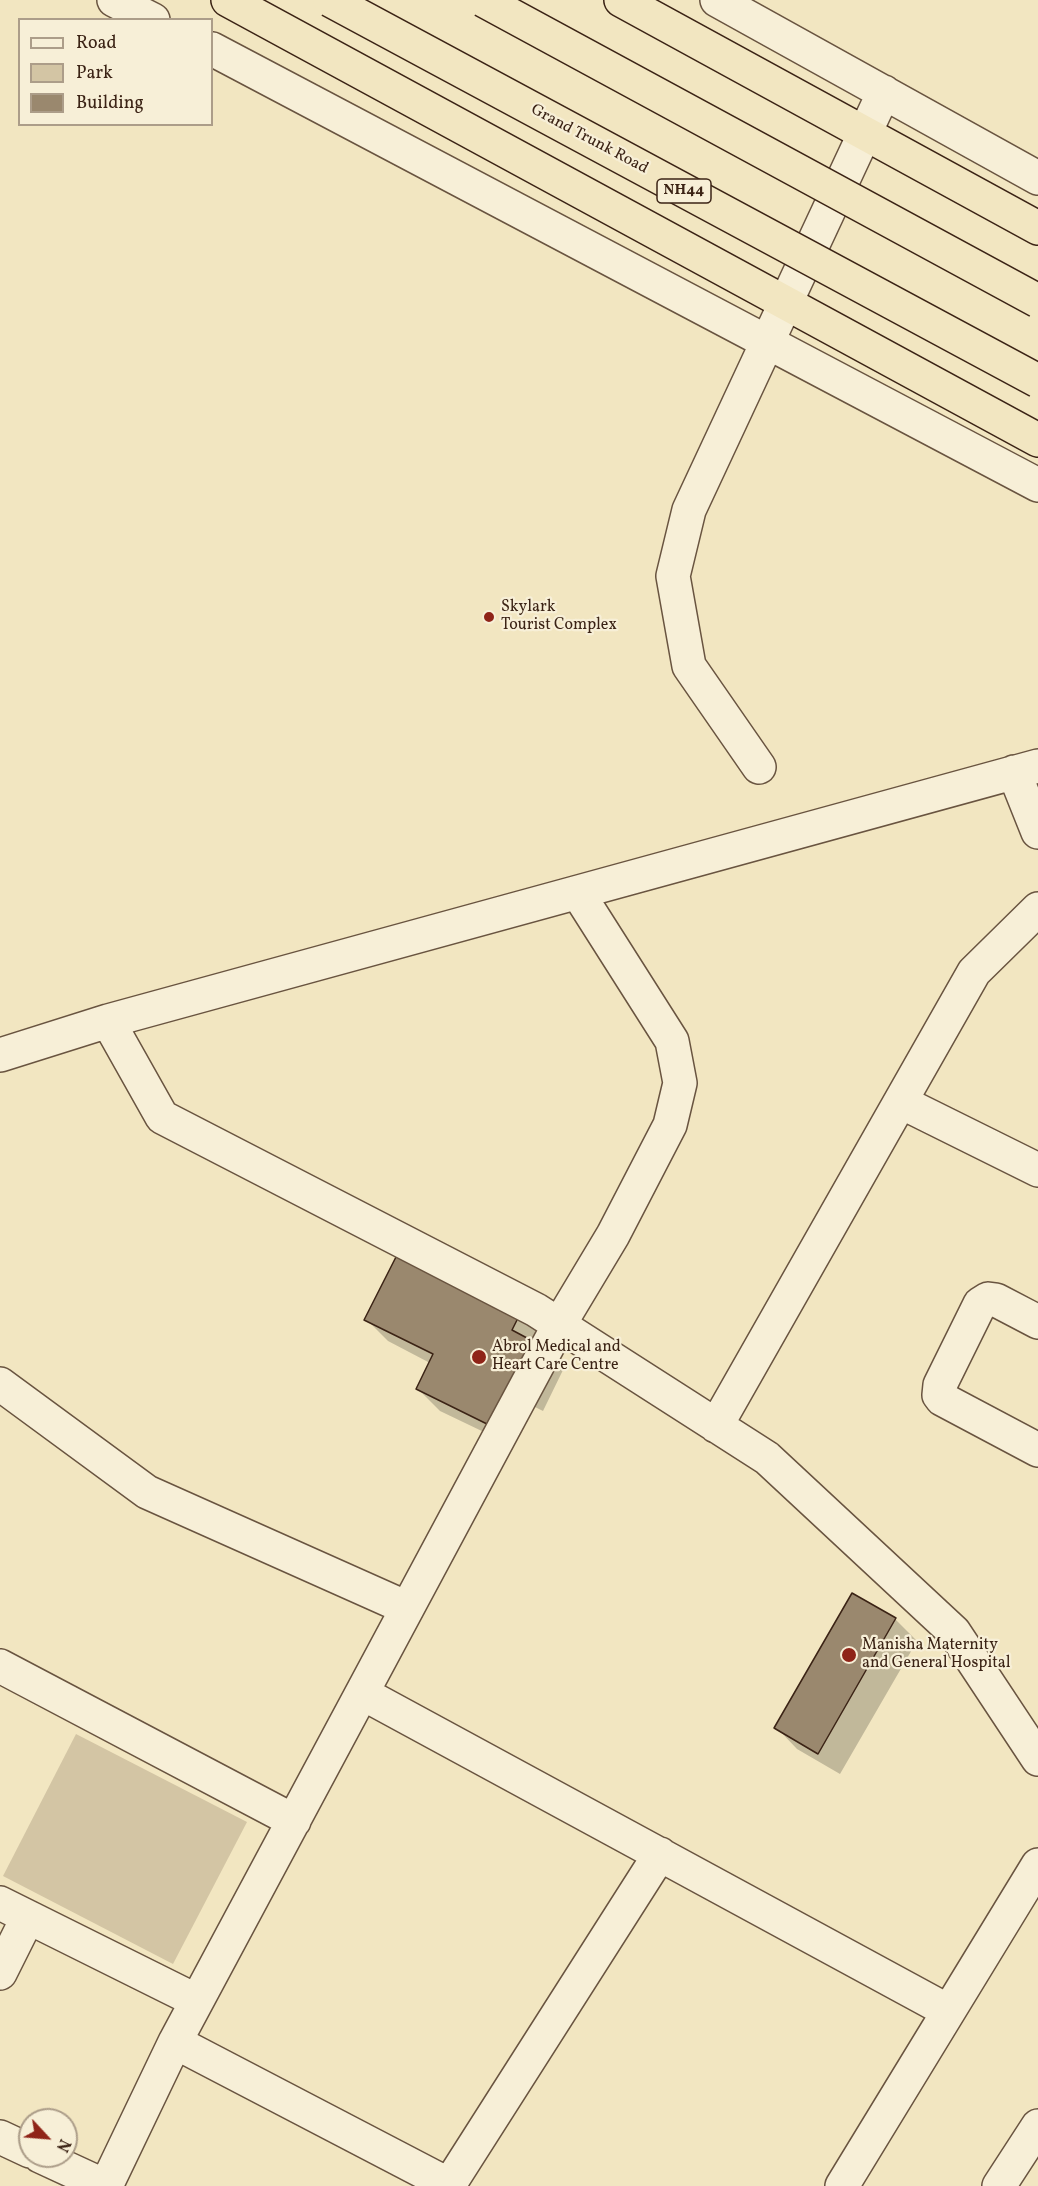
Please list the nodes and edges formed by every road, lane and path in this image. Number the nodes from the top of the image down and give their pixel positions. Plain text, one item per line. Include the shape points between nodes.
1 (114, 0) edge
2 (228, 0) edge
3 (330, 0) edge
4 (483, 0) edge
5 (621, 0) edge
6 (717, 0) edge
7 (149, 18) edge
8 (213, 50) edge
9 (884, 92) junction
10 (864, 134) junction
11 (1038, 178) edge
12 (1038, 228) edge
13 (1038, 301) edge
14 (786, 303) junction
15 (768, 342) junction
16 (1038, 381) edge
17 (1038, 440) edge
18 (1038, 485) edge
19 (759, 767) dead end
20 (1026, 769) edge
21 (1038, 832) edge
22 (578, 893) junction
23 (1038, 909) edge
24 (108, 1021) junction
25 (0, 1054) edge
26 (901, 1102) junction
27 (1038, 1170) edge
28 (1038, 1322) edge
29 (559, 1325) junction
30 (0, 1383) edge
31 (716, 1426) junction
32 (1038, 1450) edge
33 (407, 1608) junction
34 (0, 1666) edge
35 (362, 1693) junction
36 (1034, 1740) edge
37 (294, 1821) junction
38 (660, 1854) junction
39 (1038, 1865) edge
40 (14, 1910) edge
41 (0, 1973) edge
42 (197, 2001) junction
43 (948, 2011) junction
44 (175, 2043) junction
45 (1038, 2126) edge
46 (0, 2137) edge
47 (18, 2145) edge
48 (66, 2168) edge
49 (450, 2185) edge
50 (106, 2186) edge
51 (842, 2186) edge
52 (999, 2186) edge

1 - 7 street
2 - 14 highway
3 - 16 highway, Grand Trunk Road / NH44, bridge
4 - 13 highway, bridge
5 - 10 highway
6 - 9 street
8 - 15 street
9 - 10 street
9 - 11 street
10 - 12 highway
10 - 14 street
14 - 15 street
14 - 17 highway
15 - 18 street
15 - 19 street via 689,510 673,576 689,666
20 - 21 street
20 - 22 street
22 - 24 street
22 - 29 street via 672,1041 680,1083 670,1125 613,1235
23 - 26 street via 974,972
24 - 25 street
24 - 29 street via 162,1117
26 - 27 street
26 - 31 street
28 - 32 street via 996,1300 987,1299 980,1304 940,1385 939,1395
29 - 31 street
29 - 33 street
30 - 33 street via 147,1492
31 - 36 street via 767,1458 954,1632
33 - 35 street
34 - 37 street
35 - 37 street
35 - 38 street
37 - 42 street
38 - 43 street
38 - 49 street
39 - 43 street
40 - 41 street
40 - 42 street
42 - 44 street
43 - 51 street
44 - 49 street
44 - 50 street
45 - 52 street
46 - 47 street
48 - 50 street

